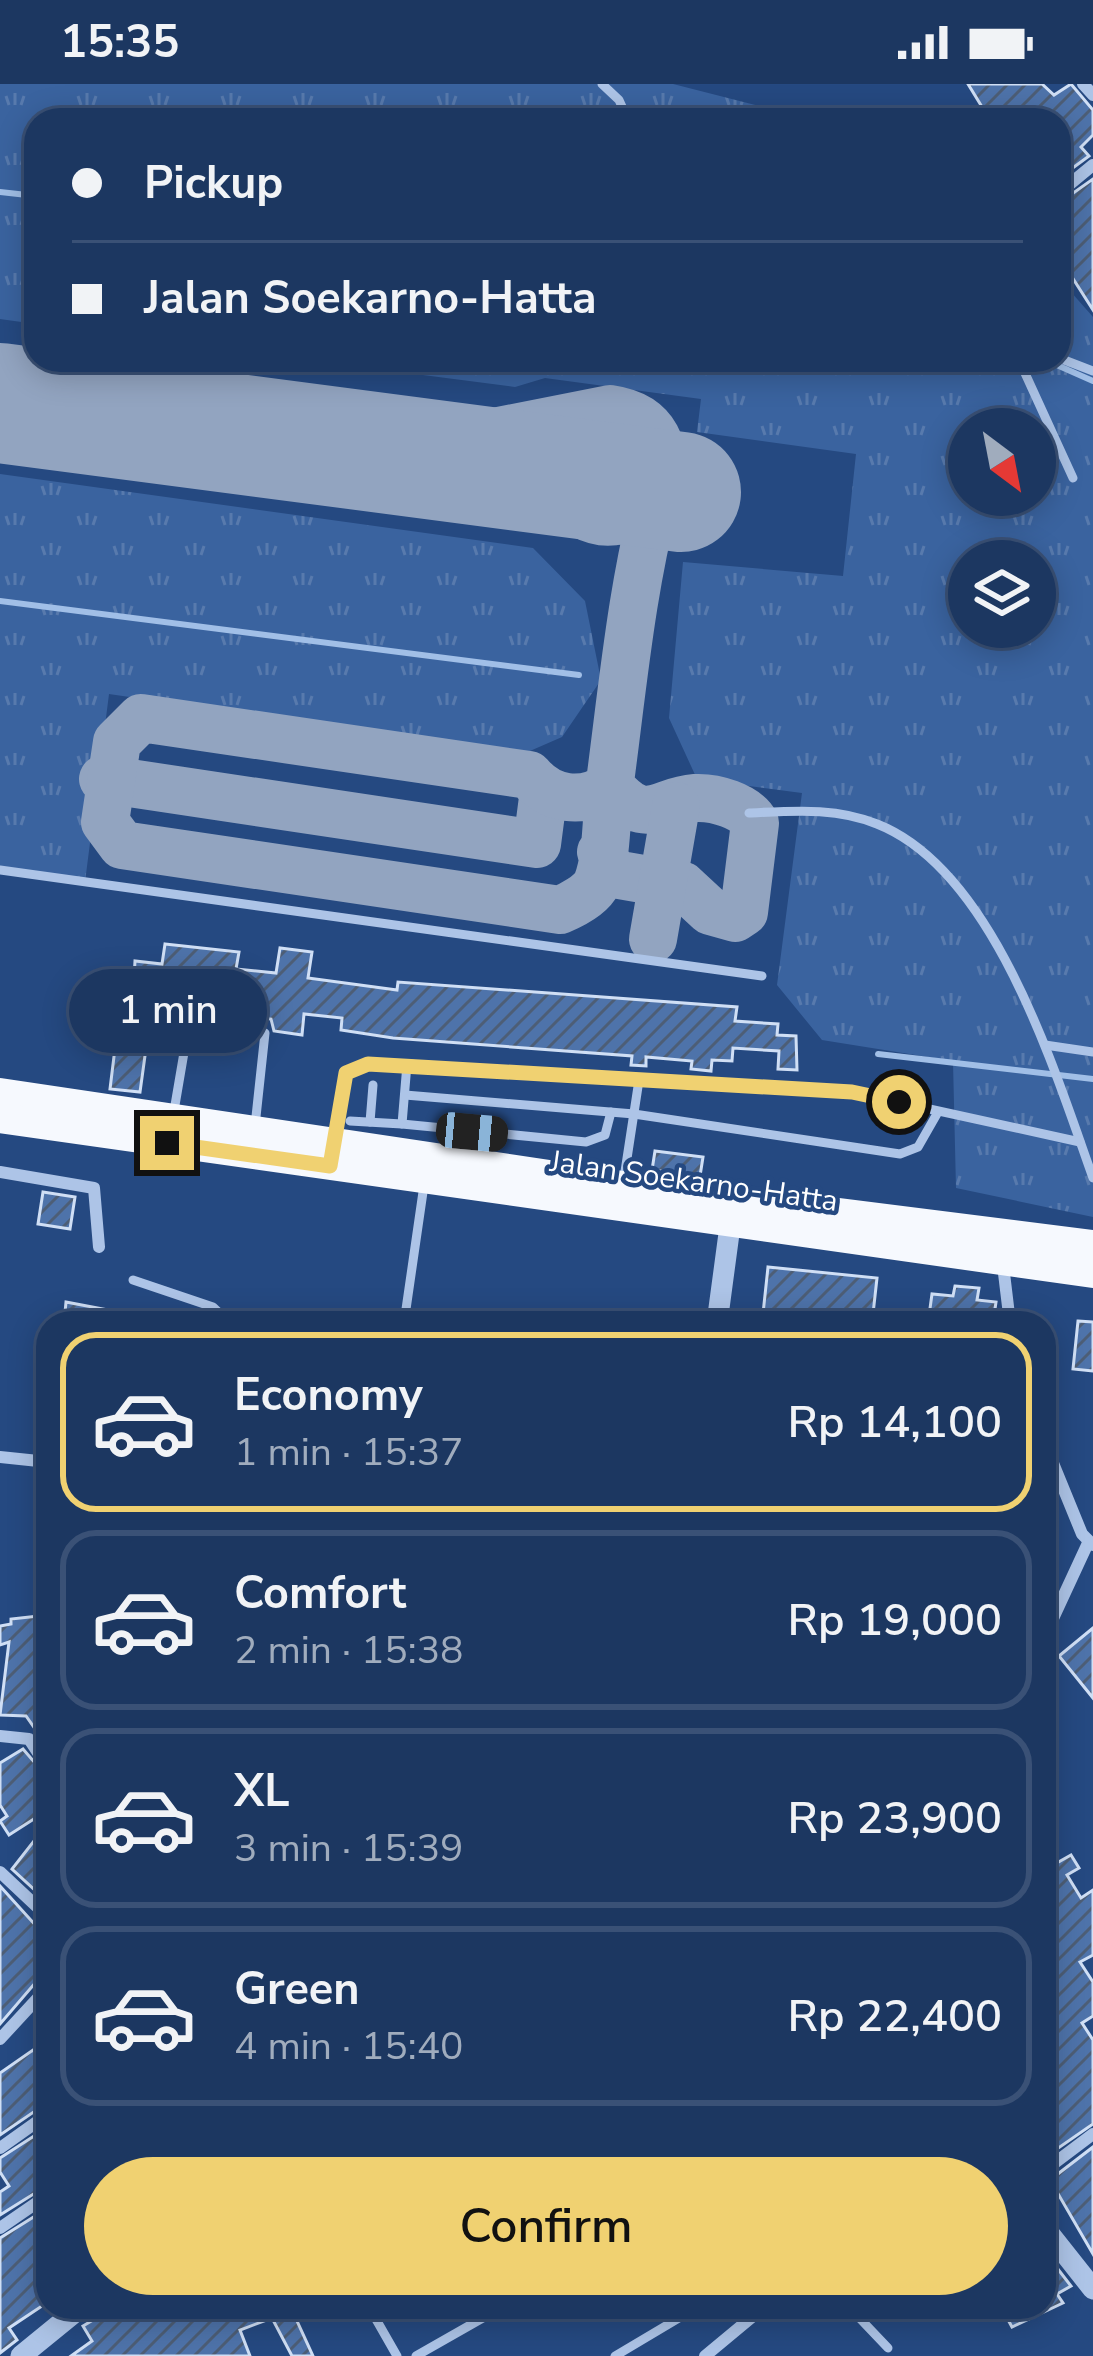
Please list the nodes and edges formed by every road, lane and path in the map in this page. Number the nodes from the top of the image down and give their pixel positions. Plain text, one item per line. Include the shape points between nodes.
1 (602, 84) edge
2 (1083, 84) edge
3 (1093, 95) edge
4 (623, 108) edge
5 (1024, 372) edge
6 (1072, 478) dead end
7 (749, 813) dead end
8 (0, 870) edge
9 (762, 976) dead end
10 (265, 1033) dead end
11 (187, 1035) dead end
12 (1045, 1046) junction
13 (1093, 1052) edge
14 (407, 1064) junction
15 (639, 1081) junction
16 (373, 1085) dead end
17 (0, 1093) edge
18 (405, 1095) junction
19 (611, 1112) junction
20 (938, 1112) junction
21 (634, 1114) junction
22 (173, 1116) junction
23 (0, 1118) edge
24 (370, 1122) junction
25 (402, 1124) junction
26 (253, 1141) junction
27 (338, 1142) junction
28 (1080, 1142) junction
29 (0, 1172) edge
30 (1093, 1178) edge
31 (424, 1180) junction
32 (622, 1197) junction
33 (732, 1211) junction
34 (1093, 1245) edge
35 (99, 1247) dead end
36 (1003, 1260) junction
37 (1093, 1273) edge
38 (134, 1280) dead end
39 (218, 1311) edge
40 (406, 1311) edge
41 (719, 1311) edge
42 (1009, 1311) edge
43 (0, 1457) edge
44 (36, 1461) edge
45 (1056, 1467) edge
46 (1091, 1544) edge
47 (1056, 1614) edge
48 (0, 1736) edge
49 (36, 1750) edge
50 (0, 1872) edge
51 (36, 1906) edge
52 (36, 2000) edge
53 (0, 2039) edge
54 (36, 2122) edge
55 (1093, 2134) edge
56 (0, 2148) edge
57 (1056, 2162) edge
58 (36, 2203) edge
59 (0, 2228) edge
60 (1056, 2242) edge
61 (1093, 2289) edge
62 (66, 2319) edge
63 (376, 2319) edge
64 (481, 2319) edge
65 (677, 2319) edge
66 (750, 2319) edge
67 (860, 2319) edge
68 (888, 2348) dead end
69 (21, 2356) edge
70 (397, 2356) edge
71 (416, 2356) edge
72 (615, 2356) edge
73 (705, 2356) edge

1 - 4 lane
2 - 3 street
5 - 6 lane
7 - 12 lane via 825,810 912,842 976,918
8 - 9 lane
10 - 26 lane
11 - 22 lane
12 - 13 lane
12 - 28 lane
14 - 15 lane
14 - 18 lane
14 - 27 lane via 346,1073
15 - 20 lane via 852,1092
15 - 21 lane
16 - 24 lane
17 - 22 highway, Jalan Soekarno-Hatta
18 - 19 lane
18 - 25 lane
19 - 21 lane
19 - 25 lane via 605,1136 586,1142
20 - 21 lane via 918,1147 900,1154
20 - 28 lane
21 - 32 lane
22 - 26 highway, Jalan Soekarno-Hatta
23 - 26 highway, Jalan Soekarno-Hatta
24 - 25 lane
24 - 27 lane
26 - 27 highway, Jalan Soekarno-Hatta
27 - 31 highway, Jalan Soekarno-Hatta
27 - 32 highway, Jalan Soekarno-Hatta
28 - 30 lane
29 - 35 street via 94,1188
31 - 32 highway, Jalan Soekarno-Hatta
31 - 40 lane
32 - 33 highway, Jalan Soekarno-Hatta
33 - 34 highway, Jalan Soekarno-Hatta
33 - 36 highway, Jalan Soekarno-Hatta
33 - 41 street
36 - 37 highway, Jalan Soekarno-Hatta
36 - 42 street
38 - 39 lane
43 - 44 street
45 - 46 street
46 - 47 street
48 - 49 street via 29,1739
50 - 51 street
52 - 53 street
54 - 56 street
55 - 57 street
58 - 59 street
60 - 61 street
62 - 69 street
63 - 70 lane
64 - 71 lane
65 - 72 lane
66 - 73 street
67 - 68 lane

